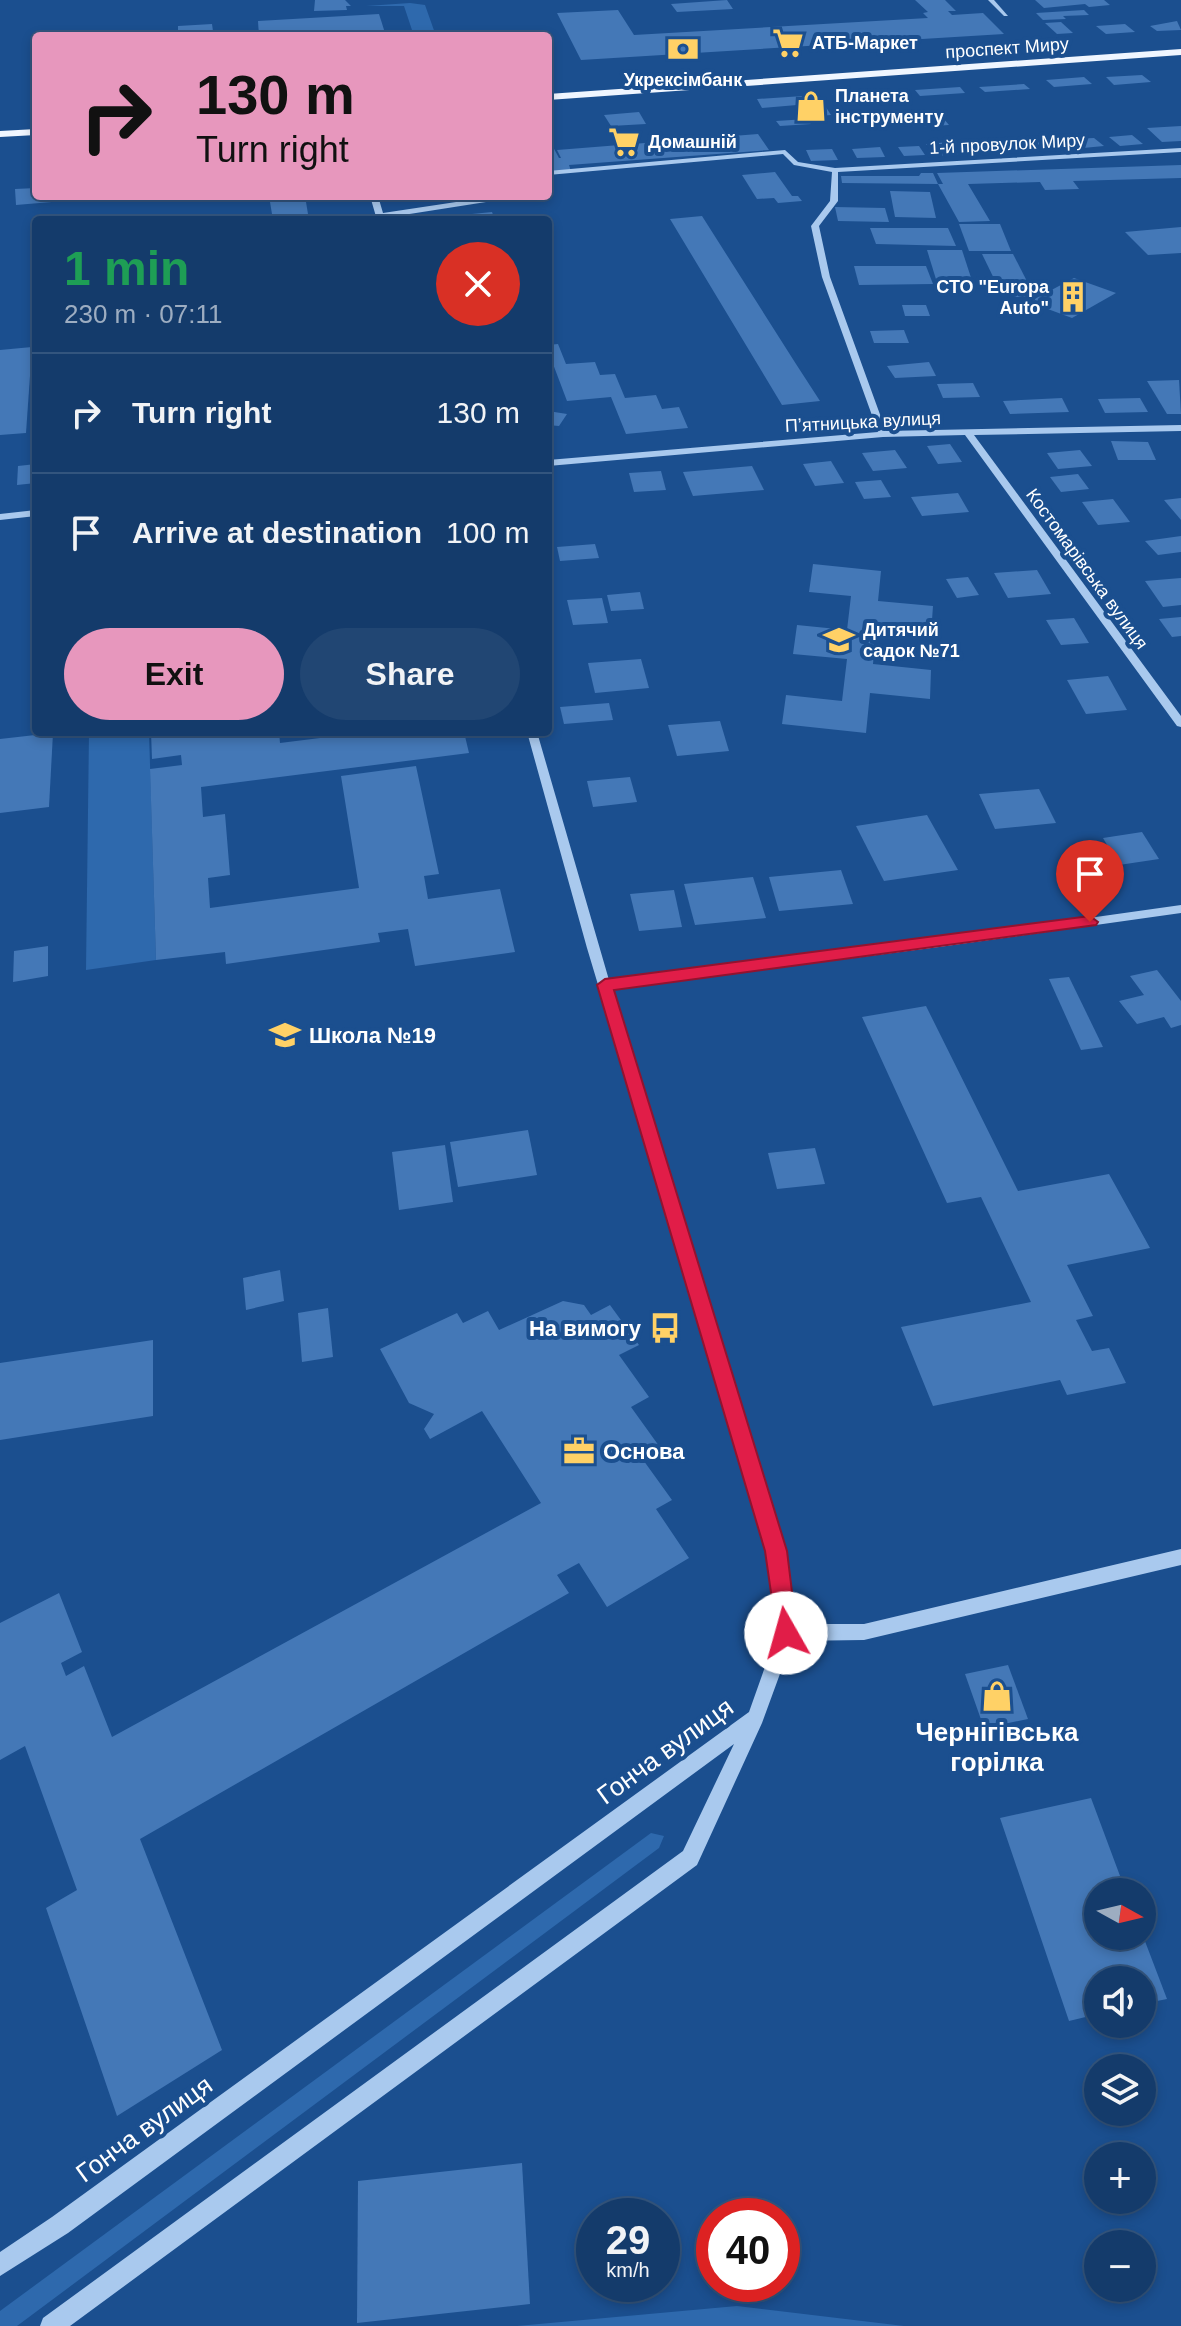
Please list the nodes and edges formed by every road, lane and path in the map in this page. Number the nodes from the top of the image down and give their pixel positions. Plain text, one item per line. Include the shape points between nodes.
1 (991, 0) edge
2 (1006, 15) dead end
3 (1181, 52) edge
4 (552, 97) edge
5 (32, 132) edge
6 (2, 134) edge
7 (1181, 150) edge
8 (835, 170) junction
9 (552, 173) edge
10 (479, 200) edge
11 (392, 216) edge
12 (1181, 428) edge
13 (967, 432) junction
14 (883, 434) junction
15 (552, 463) edge
16 (32, 513) edge
17 (0, 517) edge
18 (1181, 724) edge
19 (533, 736) edge
20 (1181, 909) edge
21 (605, 985) junction
22 (1181, 1557) edge
23 (786, 1633) junction
24 (756, 1717) junction
25 (0, 2265) edge
26 (51, 2326) edge

1 - 2 street
3 - 4 main road, проспект Миру
5 - 6 main road
7 - 8 street, 1-й провулок Миру
8 - 9 street, 1-й провулок Миру via 796,164 785,152
8 - 14 street via 834,201 815,226 826,277
10 - 11 street
12 - 13 street, Пʼятницька вулиця
13 - 14 street, Пʼятницька вулиця
13 - 18 street, Костомарівська вулиця
14 - 15 street, Пʼятницька вулиця
16 - 17 street
19 - 21 street
20 - 21 street
21 - 23 street via 776,1551
22 - 23 street via 864,1632
23 - 24 street
24 - 25 street, Гонча вулиця
24 - 26 street, Гонча вулиця via 690,1858

